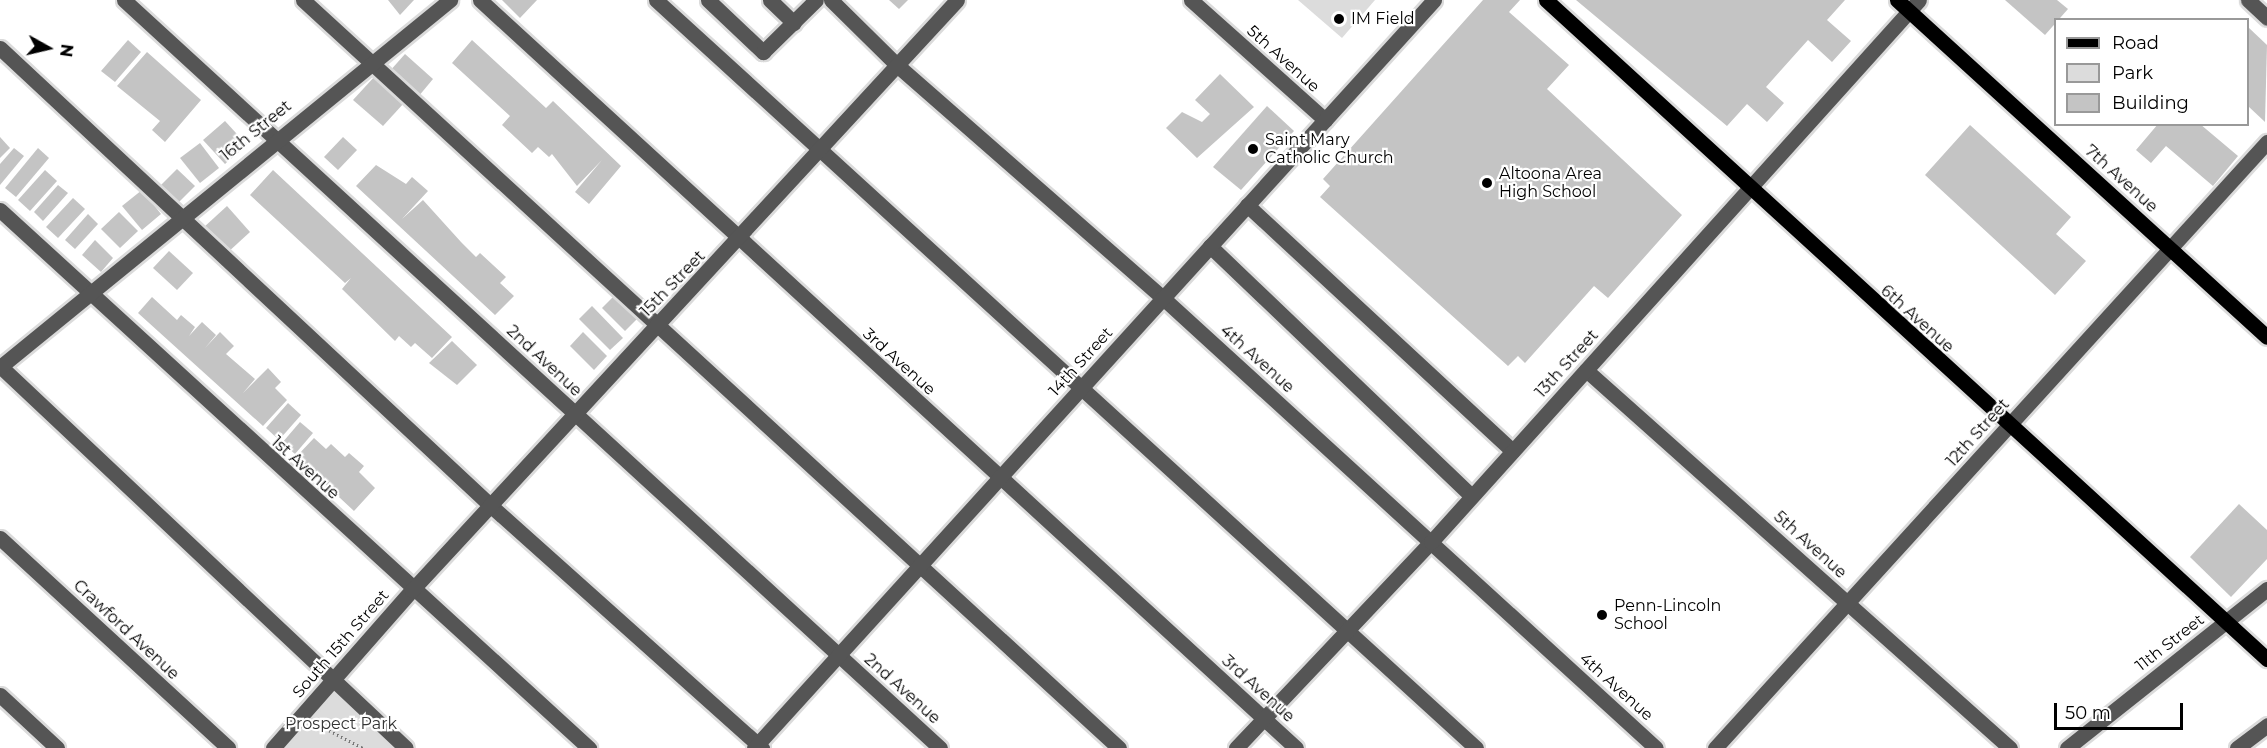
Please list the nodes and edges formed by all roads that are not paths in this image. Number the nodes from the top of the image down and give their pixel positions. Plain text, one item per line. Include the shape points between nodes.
1 (124, 0) edge
2 (303, 0) edge
3 (450, 0) edge
4 (480, 0) edge
5 (656, 0) edge
6 (708, 0) edge
7 (770, 0) edge
8 (816, 0) edge
9 (831, 0) edge
10 (957, 0) edge
11 (1191, 0) edge
12 (1434, 0) edge
13 (1546, 0) edge
14 (1897, 0) edge
15 (2248, 0) edge
16 (1914, 5) edge
17 (2267, 18) edge
18 (794, 22) junction
19 (0, 48) edge
20 (372, 63) junction
21 (897, 66) junction
22 (1325, 120) junction
23 (276, 137) junction
24 (2267, 142) edge
25 (821, 149) junction
26 (1749, 189) junction
27 (1247, 205) junction
28 (0, 210) edge
29 (181, 217) junction
30 (739, 241) junction
31 (1210, 246) junction
32 (2170, 248) junction
33 (88, 294) junction
34 (1163, 298) junction
35 (658, 326) junction
36 (2267, 337) edge
37 (0, 367) edge
38 (1586, 370) junction
39 (1081, 388) junction
40 (574, 413) junction
41 (2008, 426) junction
42 (1513, 451) junction
43 (1000, 478) junction
44 (1472, 496) junction
45 (490, 505) junction
46 (0, 538) edge
47 (1431, 542) junction
48 (919, 567) junction
49 (2267, 589) edge
50 (412, 590) junction
51 (1848, 603) junction
52 (2225, 622) junction
53 (1347, 631) junction
54 (838, 656) junction
55 (2267, 659) edge
56 (332, 681) junction
57 (0, 695) edge
58 (1264, 719) junction
59 (2267, 725) edge
60 (758, 747) edge
61 (57, 748) edge
62 (228, 748) edge
63 (273, 748) edge
64 (406, 748) edge
65 (589, 748) edge
66 (940, 748) edge
67 (1119, 748) edge
68 (1236, 748) edge
69 (1296, 748) edge
70 (1476, 748) edge
71 (1656, 748) edge
72 (1715, 748) edge
73 (2010, 748) edge
74 (2067, 748) edge
75 (2237, 748) edge

1 - 23 street, 2nd Avenue
2 - 20 street
3 - 20 street, 16th Street
4 - 30 street, 3rd Avenue
5 - 25 street
6 - 18 street via 763,52
7 - 18 street
8 - 18 street
9 - 21 street, 4th Avenue
10 - 21 street, 15th Street
11 - 22 street, 5th Avenue
12 - 22 street, 14th Street
13 - 26 main road, 6th Avenue
14 - 16 main road, 7th Avenue
15 - 17 street
16 - 26 street, 13th Street
16 - 32 main road, 7th Avenue
19 - 29 street
20 - 23 street, 16th Street
20 - 35 street
21 - 25 street, 15th Street
21 - 34 street, 4th Avenue
22 - 27 street, 14th Street
23 - 29 street, 16th Street
23 - 40 street, 2nd Avenue
24 - 32 street, 12th Street
25 - 30 street, 15th Street
25 - 39 street
26 - 38 street, 13th Street
26 - 41 main road, 6th Avenue
27 - 31 street, 14th Street
27 - 42 street
28 - 33 street, 1st Avenue
29 - 33 street, 16th Street
29 - 45 street
30 - 35 street, 15th Street
30 - 43 street, 3rd Avenue
31 - 34 street, 14th Street
31 - 44 street
32 - 36 main road, 7th Avenue
32 - 41 street, 12th Street
33 - 37 street, 16th Street
33 - 50 street, 1st Avenue
34 - 39 street, 14th Street
34 - 47 street, 4th Avenue
35 - 40 street, 15th Street
35 - 48 street
37 - 56 street
38 - 42 street, 13th Street
38 - 51 street, 5th Avenue
39 - 43 street, 14th Street
39 - 53 street
40 - 45 street, 15th Street
40 - 54 street, 2nd Avenue
41 - 51 street, 12th Street
41 - 52 main road, 6th Avenue
42 - 44 street, 13th Street
43 - 48 street, 14th Street
43 - 58 street, 3rd Avenue
44 - 47 street, 13th Street
45 - 50 street, 15th Street
45 - 60 street
46 - 62 street, Crawford Avenue
47 - 53 street, 13th Street
47 - 71 street, 4th Avenue
48 - 54 street, 14th Street
48 - 67 street
49 - 52 street, 11th Street
50 - 56 street, South 15th Street
50 - 65 street, 1st Avenue
51 - 72 street, 12th Street
51 - 73 street, 5th Avenue
52 - 55 main road, 6th Avenue
52 - 74 street, 11th Street
53 - 58 street, 13th Street
53 - 70 street
54 - 60 street, 14th Street
54 - 66 street, 2nd Avenue
56 - 63 street, South 15th Street
56 - 64 street
57 - 61 street
58 - 68 street, 13th Street
58 - 69 street, 3rd Avenue
59 - 75 street

